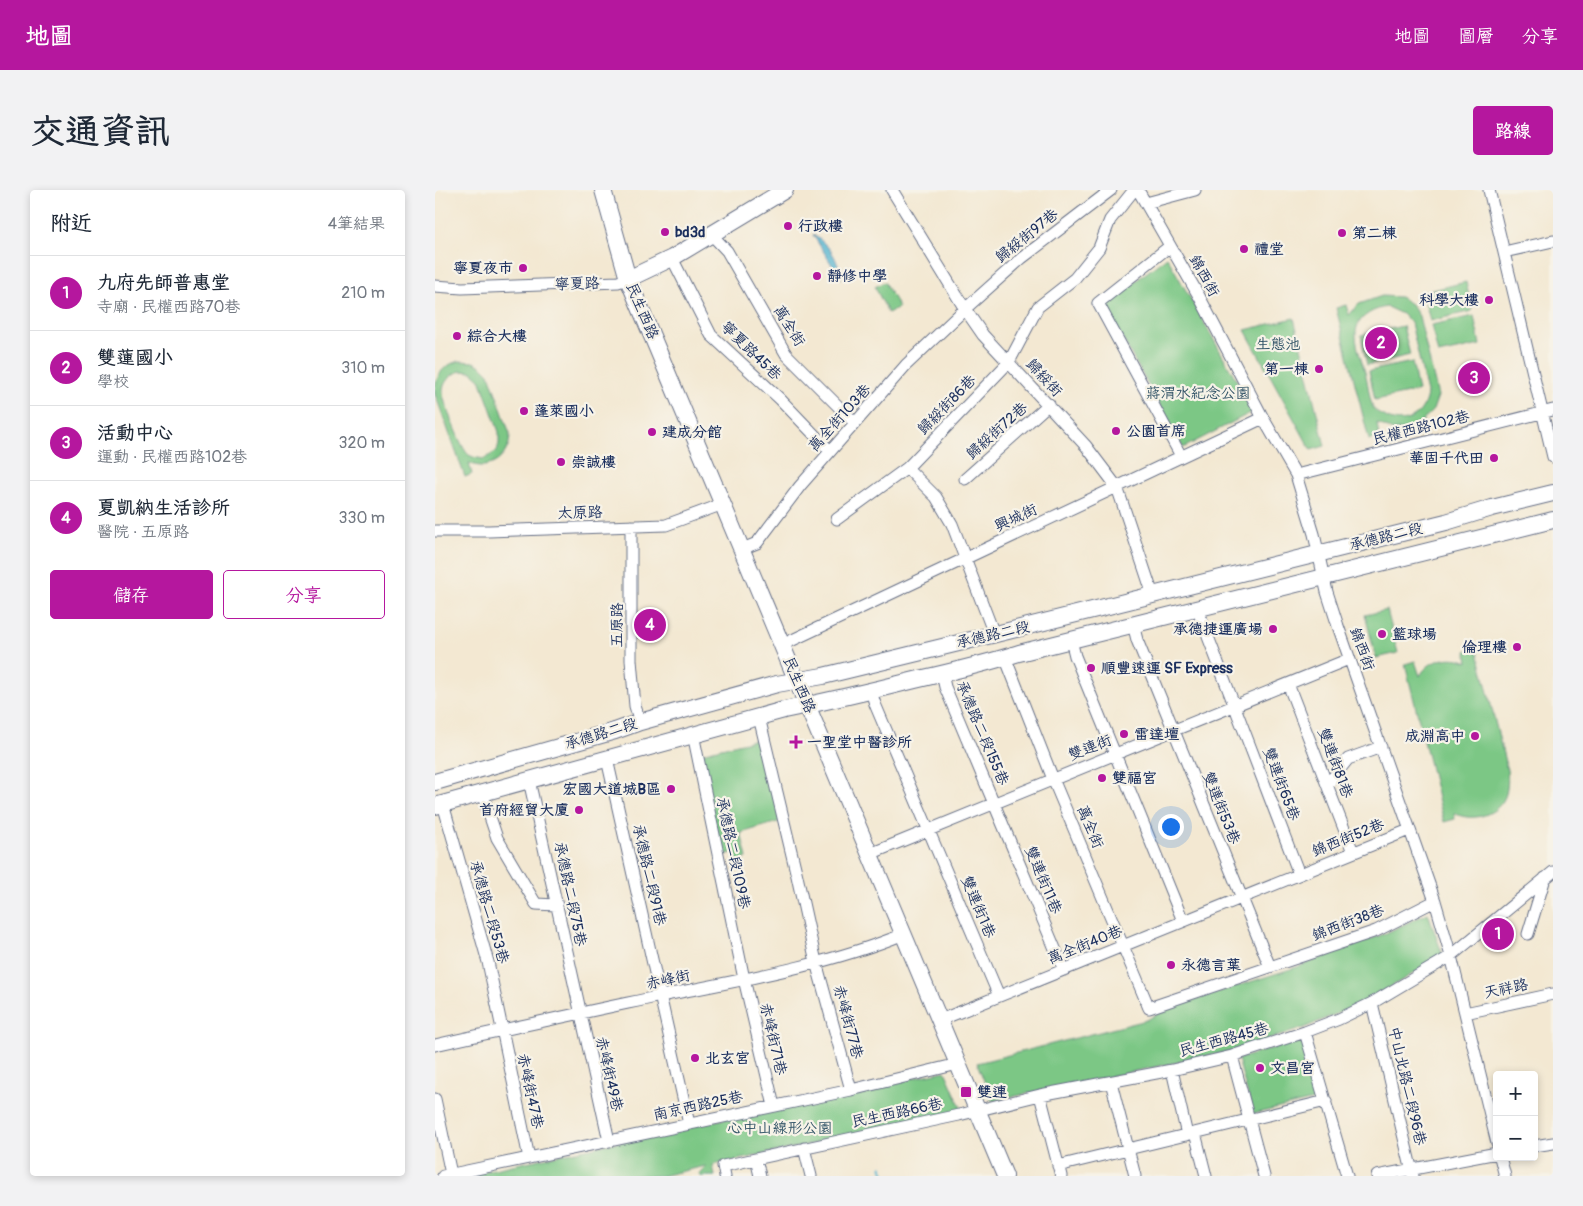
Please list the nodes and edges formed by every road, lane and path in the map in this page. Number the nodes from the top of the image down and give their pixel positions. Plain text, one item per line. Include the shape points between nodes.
1 (603, 190) edge
2 (785, 190) edge
3 (892, 190) edge
4 (1111, 190) edge
5 (1134, 190) edge
6 (1138, 190) edge
7 (1195, 190) edge
8 (1489, 190) edge
9 (1146, 203) junction
10 (711, 234) junction
11 (1553, 240) edge
12 (1170, 246) junction
13 (1504, 252) junction
14 (672, 258) junction
15 (628, 279) junction
16 (435, 286) edge
17 (965, 308) junction
18 (1009, 362) junction
19 (1049, 404) junction
20 (1548, 412) edge
21 (1263, 418) junction
22 (855, 423) junction
23 (830, 450) junction
24 (1181, 456) junction
25 (1553, 457) edge
26 (907, 468) junction
27 (1295, 475) junction
28 (965, 479) dead end
29 (1117, 487) junction
30 (1553, 493) edge
31 (723, 504) junction
32 (837, 518) dead end
33 (1553, 520) edge
34 (631, 526) junction
35 (435, 531) edge
36 (742, 549) junction
37 (1319, 554) junction
38 (966, 558) junction
39 (1323, 577) junction
40 (1153, 595) junction
41 (1197, 608) junction
42 (1133, 624) junction
43 (994, 634) junction
44 (1071, 640) junction
45 (782, 645) junction
46 (1005, 657) junction
47 (1349, 659) junction
48 (942, 674) junction
49 (797, 680) junction
50 (1288, 684) junction
51 (871, 691) junction
52 (807, 705) junction
53 (1234, 706) junction
54 (759, 716) junction
55 (640, 722) junction
56 (1173, 730) junction
57 (693, 734) junction
58 (1381, 747) junction
59 (1115, 754) junction
60 (607, 759) junction
61 (1053, 779) junction
62 (529, 780) junction
63 (435, 782) edge
64 (1327, 785) junction
65 (482, 793) junction
66 (995, 803) junction
67 (439, 805) edge
68 (929, 830) junction
69 (1409, 830) junction
70 (1353, 852) junction
71 (870, 854) junction
72 (1299, 874) junction
73 (1549, 875) edge
74 (1241, 898) junction
75 (1435, 901) junction
76 (556, 905) junction
77 (1183, 921) junction
78 (903, 934) junction
79 (1529, 934) dead end
80 (1123, 946) junction
81 (1451, 956) junction
82 (816, 962) junction
83 (1271, 967) junction
84 (1064, 970) junction
85 (744, 979) junction
86 (1553, 994) edge
87 (999, 996) junction
88 (660, 997) junction
89 (1372, 1003) junction
90 (1149, 1008) joint
91 (1465, 1013) junction
92 (581, 1014) junction
93 (940, 1020) junction
94 (502, 1030) junction
95 (1305, 1032) junction
96 (435, 1045) edge
97 (1232, 1056) junction
98 (958, 1064) junction
99 (1172, 1070) junction
100 (1111, 1082) junction
101 (851, 1090) junction
102 (1040, 1096) junction
103 (435, 1099) edge
104 (1326, 1101) junction
105 (774, 1106) junction
106 (983, 1109) junction
107 (1249, 1120) junction
108 (689, 1124) junction
109 (1493, 1127) edge
110 (1191, 1134) junction
111 (609, 1141) junction
112 (1553, 1143) edge
113 (1538, 1145) edge
114 (804, 1148) junction
115 (1128, 1149) junction
116 (1493, 1154) edge
117 (529, 1158) junction
118 (756, 1159) junction
119 (1501, 1161) edge
120 (724, 1171) edge
121 (1059, 1171) edge
122 (1412, 1173) edge
123 (447, 1175) edge
124 (760, 1176) edge
125 (811, 1176) edge
126 (1005, 1176) edge
127 (1135, 1176) edge
128 (1206, 1176) edge
129 (1264, 1176) edge
130 (1347, 1176) edge
131 (1377, 1176) edge
132 (1505, 1176) edge

1 - 15 main road, 民生西路
2 - 10 main road, 寧夏路
3 - 17 street, 歸綏街
4 - 17 street, 歸綏街97巷 via 1022,258
5 - 18 street, 歸綏街86巷 via 1110,220 1099,248 1075,278 1038,307
6 - 9 street, 錦西街
7 - 9 street
8 - 13 street
9 - 12 street, 錦西街
10 - 14 main road, 寧夏路
10 - 22 street, 萬全街 via 727,251 786,354
11 - 13 street
12 - 21 street, 錦西街
12 - 24 street via 1098,303
13 - 20 street via 1528,359
14 - 15 main road, 寧夏路
14 - 23 street, 寧夏路45巷 via 711,335
15 - 16 street, 寧夏路 via 608,283
15 - 31 main road, 民生西路
17 - 18 street, 歸綏街 via 983,335
17 - 22 street, 萬全街103巷 via 906,365
18 - 19 street, 歸綏街
18 - 26 street, 歸綏街86巷
19 - 28 street, 歸綏街72巷
19 - 29 street, 歸綏街
20 - 25 street
20 - 27 street, 民權西路102巷
21 - 24 street, 興城街
21 - 27 street, 錦西街
22 - 23 street, 萬全街103巷
23 - 36 street, 萬全街103巷 via 757,543
24 - 29 street, 興城街
26 - 32 street, 歸綏街86巷
26 - 38 street via 935,497 952,524
27 - 37 street, 錦西街
29 - 38 street, 興城街
29 - 40 street, 歸綏街
30 - 37 main road, 承德路二段
31 - 34 street, 太原路 via 666,525
31 - 36 main road, 民生西路
33 - 39 main road, 承德路二段
34 - 35 street, 太原路
34 - 55 street, 五原路 via 631,660 635,706
36 - 45 main road, 民生西路
37 - 39 street, 錦西街
37 - 40 main road, 承德路二段
38 - 43 street
38 - 45 street, 興城街
39 - 41 main road, 承德路二段
39 - 47 street, 錦西街
40 - 43 main road, 承德路二段
41 - 42 main road, 承德路二段
41 - 53 street, 雙連街65巷
42 - 44 main road, 承德路二段
42 - 56 street, 雙連街53巷
43 - 49 main road, 承德路二段
44 - 46 main road, 承德路二段
44 - 59 street
45 - 49 main road, 民生西路
46 - 48 main road, 承德路二段
46 - 61 street, 萬全街
47 - 50 street, 雙連街
47 - 58 street, 錦西街
48 - 51 main road, 承德路二段
48 - 66 street, 承德路二段155巷
49 - 52 main road, 民生西路
49 - 55 main road, 承德路二段
50 - 53 street, 雙連街
50 - 64 street, 雙連街81巷
51 - 52 main road, 承德路二段
51 - 68 street, 雙連街1巷
52 - 54 main road, 承德路二段
52 - 71 main road, 民生西路
53 - 56 street, 雙連街
53 - 72 street, 雙連街65巷
54 - 57 main road, 承德路二段
54 - 82 street, 赤峰街77巷
55 - 63 main road, 承德路二段 via 615,732
56 - 59 street, 雙連街
56 - 74 street, 雙連街53巷
57 - 60 main road, 承德路二段
57 - 85 street, 承德路二段109巷
58 - 64 street via 1348,758
58 - 69 street, 錦西街
59 - 61 street, 雙連街
59 - 77 street
60 - 62 main road, 承德路二段
60 - 88 street, 承德路二段91巷
61 - 66 street, 雙連街
61 - 80 street, 萬全街
62 - 65 main road, 承德路二段
62 - 76 street, 承德路二段75巷
64 - 70 street, 雙連街81巷
65 - 67 main road, 承德路二段
65 - 76 street via 497,838 536,904
66 - 68 street, 雙連街
66 - 84 street, 雙連街11巷
67 - 94 street, 承德路二段53巷 via 489,962
68 - 71 street, 雙連街
68 - 87 street, 雙連街1巷
69 - 70 street, 錦西街52巷
69 - 75 street, 錦西街
70 - 72 street, 錦西街52巷
71 - 78 main road, 民生西路
72 - 74 street, 錦西街52巷
73 - 79 street
73 - 81 street, 民生西路45巷
74 - 77 street, 萬全街40巷
74 - 83 street
75 - 81 street, 錦西街
75 - 83 street, 錦西街38巷 via 1376,931
76 - 92 street, 承德路二段75巷
77 - 80 street, 萬全街40巷
78 - 82 street, 赤峰街
78 - 93 main road, 民生西路
80 - 84 street, 萬全街40巷
80 - 90 street, 萬全街
81 - 89 street, 民生西路45巷
81 - 91 street, 錦西街
82 - 85 street, 赤峰街
82 - 101 street, 赤峰街77巷
83 - 90 street, 錦西街38巷
84 - 87 street, 萬全街40巷
85 - 88 street, 赤峰街
85 - 105 street, 赤峰街71巷
86 - 91 street, 天祥路
87 - 93 street, 萬全街40巷
88 - 92 street, 赤峰街
88 - 108 street, 承德路二段91巷
89 - 95 street, 民生西路45巷
89 - 122 street, 中山北路二段96巷
91 - 109 street, 錦西街
92 - 94 street, 赤峰街
92 - 111 street, 赤峰街49巷
93 - 98 main road, 民生西路
94 - 96 street, 赤峰街
94 - 117 street, 赤峰街47巷
95 - 97 street, 民生西路45巷
95 - 104 street
97 - 99 street, 民生西路45巷
97 - 107 street
98 - 101 street, 南京西路25巷
98 - 106 main road, 民生西路
99 - 100 street, 民生西路45巷
99 - 110 street
100 - 102 street, 民生西路45巷
100 - 115 street
101 - 105 street, 南京西路25巷
102 - 106 street, 民生西路45巷
102 - 121 street
103 - 123 street
104 - 107 street
104 - 130 street
105 - 108 street, 南京西路25巷
106 - 114 street, 民生西路66巷
106 - 126 main road, 民生西路
107 - 110 street
107 - 129 street
108 - 111 street, 南京西路25巷
110 - 115 street
110 - 128 street
111 - 117 street, 南京西路25巷
112 - 113 street
114 - 118 street, 民生西路66巷
114 - 125 street
115 - 121 street
115 - 127 street
116 - 122 street
117 - 123 street, 南京西路25巷
118 - 120 street, 民生西路66巷
118 - 124 street
119 - 132 street
122 - 131 street

